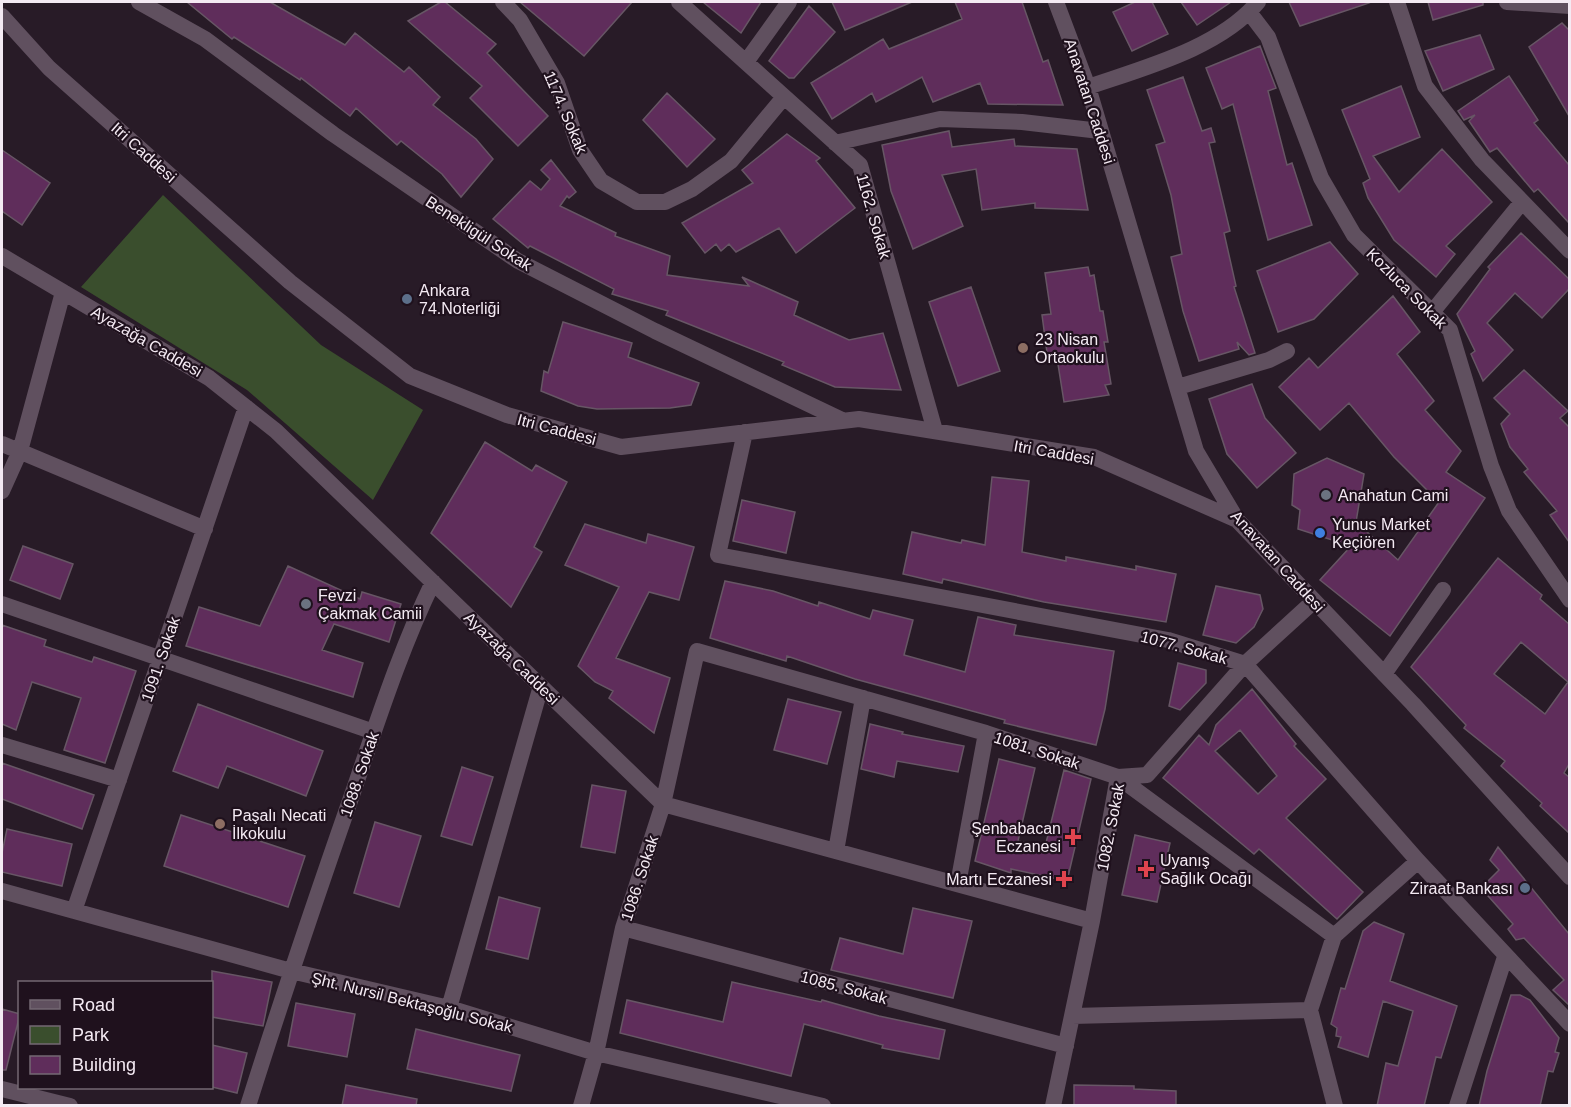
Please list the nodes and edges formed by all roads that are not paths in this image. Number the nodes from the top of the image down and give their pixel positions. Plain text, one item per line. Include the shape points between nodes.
1 (139, 2) edge
2 (503, 2) edge
3 (679, 2) edge
4 (789, 2) edge
5 (1056, 2) edge
6 (1398, 2) edge
7 (1507, 2) edge
8 (1569, 6) edge
9 (1253, 7) edge
10 (2, 16) edge
11 (746, 62) junction
12 (1088, 87) junction
13 (784, 97) junction
14 (1100, 131) junction
15 (835, 143) junction
16 (1522, 202) junction
17 (1569, 251) edge
18 (2, 256) edge
19 (63, 292) junction
20 (1433, 311) junction
21 (1287, 351) dead end
22 (1178, 387) junction
23 (246, 407) junction
24 (843, 421) junction
25 (935, 431) junction
26 (745, 432) junction
27 (2, 444) edge
28 (20, 451) junction
29 (2, 491) edge
30 (1237, 520) junction
31 (205, 529) junction
32 (433, 582) junction
33 (1443, 590) dead end
34 (1569, 600) edge
35 (1314, 601) junction
36 (2, 603) edge
37 (697, 651) joint
38 (160, 660) junction
39 (1245, 664) junction
40 (1384, 674) junction
41 (541, 686) junction
42 (863, 698) junction
43 (374, 732) junction
44 (986, 733) junction
45 (2, 745) edge
46 (1118, 777) junction
47 (119, 780) junction
48 (663, 804) junction
49 (836, 851) junction
50 (1418, 861) junction
51 (1569, 874) edge
52 (958, 884) junction
53 (2, 891) edge
54 (74, 911) junction
55 (1092, 921) junction
56 (623, 928) junction
57 (1334, 936) junction
58 (1505, 957) junction
59 (291, 971) junction
60 (449, 1008) junction
61 (1310, 1010) junction
62 (1072, 1016) junction
63 (1569, 1024) edge
64 (1066, 1046) junction
65 (596, 1053) junction
66 (2, 1089) edge
67 (70, 1106) edge
68 (248, 1106) edge
69 (581, 1106) edge
70 (824, 1106) edge
71 (1053, 1106) edge
72 (1335, 1106) edge
73 (1457, 1106) edge

1 - 24 street, Benekligül Sokak via 205,39 333,134 518,261
2 - 13 street, 1174. Sokak via 520,20 557,83 580,150 601,181 637,202 665,202 692,189 731,161
3 - 11 street, 1162. Sokak
4 - 11 street
5 - 12 street, Anavatan Caddesi
6 - 16 street via 1425,86 1482,160
7 - 8 street
9 - 12 street via 1189,52
9 - 20 street, Kozluca Sokak via 1321,178 1354,235
10 - 26 street, Itri Caddesi via 49,68 290,282 410,376 507,415 621,447
11 - 13 street, 1162. Sokak
12 - 14 street, Anavatan Caddesi
13 - 15 street, 1162. Sokak
14 - 15 street via 1022,122 940,119
14 - 22 street, Anavatan Caddesi
15 - 25 street, 1162. Sokak via 860,165
16 - 17 street
16 - 20 street
18 - 19 street, Ayazağa Caddesi
19 - 23 street, Ayazağa Caddesi via 209,378
19 - 28 street
20 - 34 street, Kozluca Sokak via 1450,330 1509,512
21 - 22 street
22 - 30 street, Anavatan Caddesi via 1196,451
23 - 31 street, 1091. Sokak
23 - 32 street, Ayazağa Caddesi
24 - 25 street, Itri Caddesi via 859,419
24 - 26 street, Itri Caddesi
25 - 30 street, Itri Caddesi via 1094,458
26 - 39 street, 1077. Sokak via 718,555 1168,640
27 - 28 street
28 - 29 street
28 - 31 street
30 - 35 street, Anavatan Caddesi
31 - 38 street, 1091. Sokak
32 - 41 street, Ayazağa Caddesi
32 - 43 street, 1088. Sokak
33 - 40 street
35 - 39 street, 1082. Sokak
35 - 40 street, Anavatan Caddesi
36 - 38 street
37 - 42 street, 1081. Sokak
37 - 48 street, 1086. Sokak
38 - 43 street
38 - 47 street, 1091. Sokak
39 - 46 street, 1082. Sokak via 1148,775
39 - 50 street, 1077. Sokak
40 - 51 street, Anavatan Caddesi
41 - 48 street, Ayazağa Caddesi
41 - 60 street
42 - 44 street, 1081. Sokak
42 - 49 street
43 - 59 street, 1088. Sokak
44 - 46 street, 1081. Sokak
44 - 52 street
45 - 47 street
46 - 55 street, 1082. Sokak
46 - 57 street, 1081. Sokak
47 - 54 street, 1091. Sokak
48 - 49 street, Ayazağa Caddesi
48 - 56 street, 1086. Sokak
49 - 52 street, Ayazağa Caddesi
50 - 57 street
50 - 58 street, 1077. Sokak
52 - 55 street, Ayazağa Caddesi
53 - 54 street, Şht. Nursil Bektaşoğlu Sokak
54 - 59 street, Şht. Nursil Bektaşoğlu Sokak
55 - 62 street, 1082. Sokak
56 - 64 street, 1085. Sokak
56 - 65 street, 1086. Sokak
57 - 61 street
58 - 63 street, 1077. Sokak
58 - 73 street
59 - 60 street, Şht. Nursil Bektaşoğlu Sokak
59 - 68 street, 1088. Sokak
60 - 65 street, Şht. Nursil Bektaşoğlu Sokak
61 - 62 street
61 - 72 street
62 - 64 street, 1082. Sokak
64 - 71 street, 1082. Sokak
65 - 69 street, 1086. Sokak
65 - 70 street, Şht. Nursil Bektaşoğlu Sokak
66 - 67 street

